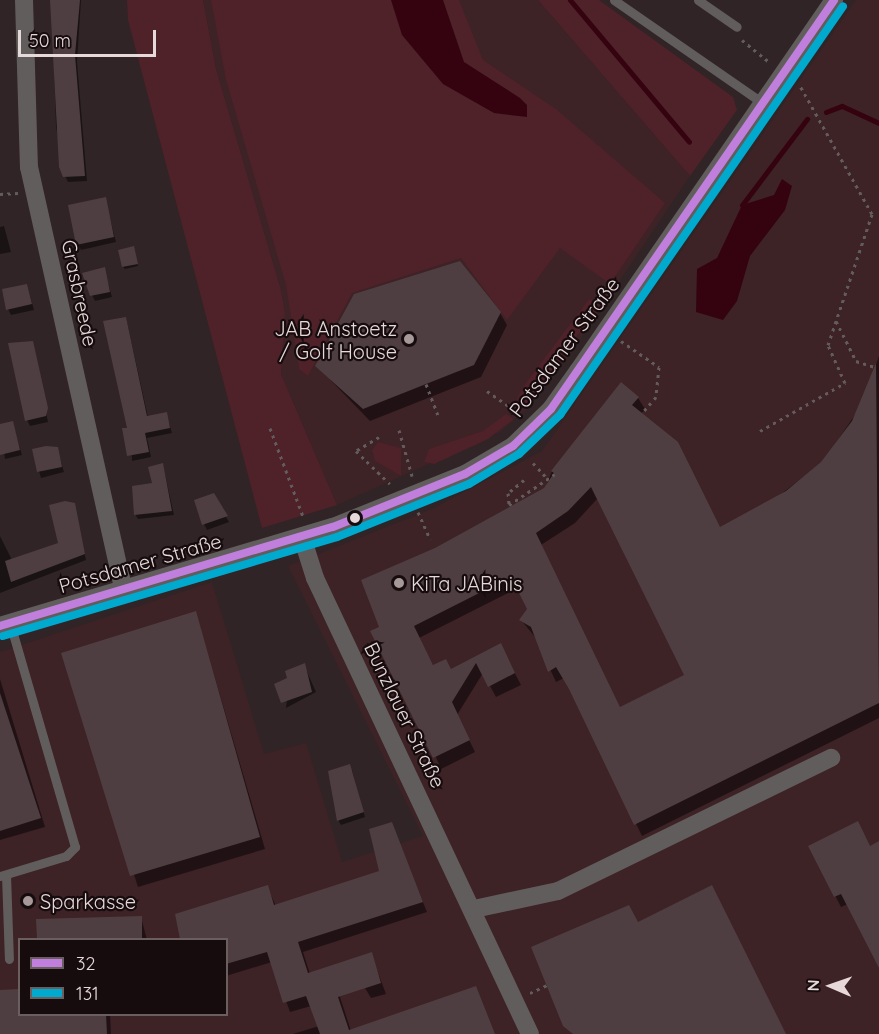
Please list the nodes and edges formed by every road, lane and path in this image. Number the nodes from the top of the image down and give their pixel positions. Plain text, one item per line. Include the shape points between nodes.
1 (24, 0) edge
2 (614, 0) edge
3 (698, 0) edge
4 (834, 0) edge
5 (737, 27) joint
6 (792, 79) junction
7 (764, 104) junction
8 (836, 321) junction
9 (621, 341) dead end
10 (875, 367) dead end
11 (426, 384) dead end
12 (487, 391) dead end
13 (642, 413) dead end
14 (438, 415) dead end
15 (536, 426) junction
16 (270, 428) dead end
17 (399, 430) dead end
18 (760, 431) dead end
19 (379, 437) dead end
20 (533, 463) dead end
21 (555, 474) dead end
22 (547, 478) junction
23 (524, 480) dead end
24 (411, 497) junction
25 (306, 536) junction
26 (430, 539) dead end
27 (124, 591) junction
28 (5, 624) edge
29 (831, 758) dead end
30 (3, 875) edge
31 (474, 909) junction
32 (9, 959) dead end
33 (530, 1034) edge

1 - 27 street, Grasbreede via 29,167
2 - 7 lane
3 - 5 lane
4 - 6 street, Potsdamer Straße
5 - 6 path via 742,39
6 - 7 street, Potsdamer Straße
6 - 8 path via 872,214
7 - 15 street, Potsdamer Straße
8 - 10 path via 856,361
8 - 18 path via 828,345 845,383
9 - 13 path via 659,368 656,397
11 - 14 path
12 - 15 path
15 - 24 street, Potsdamer Straße via 483,465
16 - 25 path
17 - 24 path via 413,463
19 - 24 path via 356,447 358,456
20 - 22 path
21 - 22 path
22 - 23 path via 509,505 508,493
24 - 25 street, Potsdamer Straße
24 - 26 path
25 - 27 street, Potsdamer Straße
25 - 31 street, Bunzlauer Straße via 315,579
27 - 28 street, Potsdamer Straße
28 - 30 lane via 75,847 66,856
29 - 31 street via 558,891
30 - 32 lane
31 - 33 street, Bunzlauer Straße

